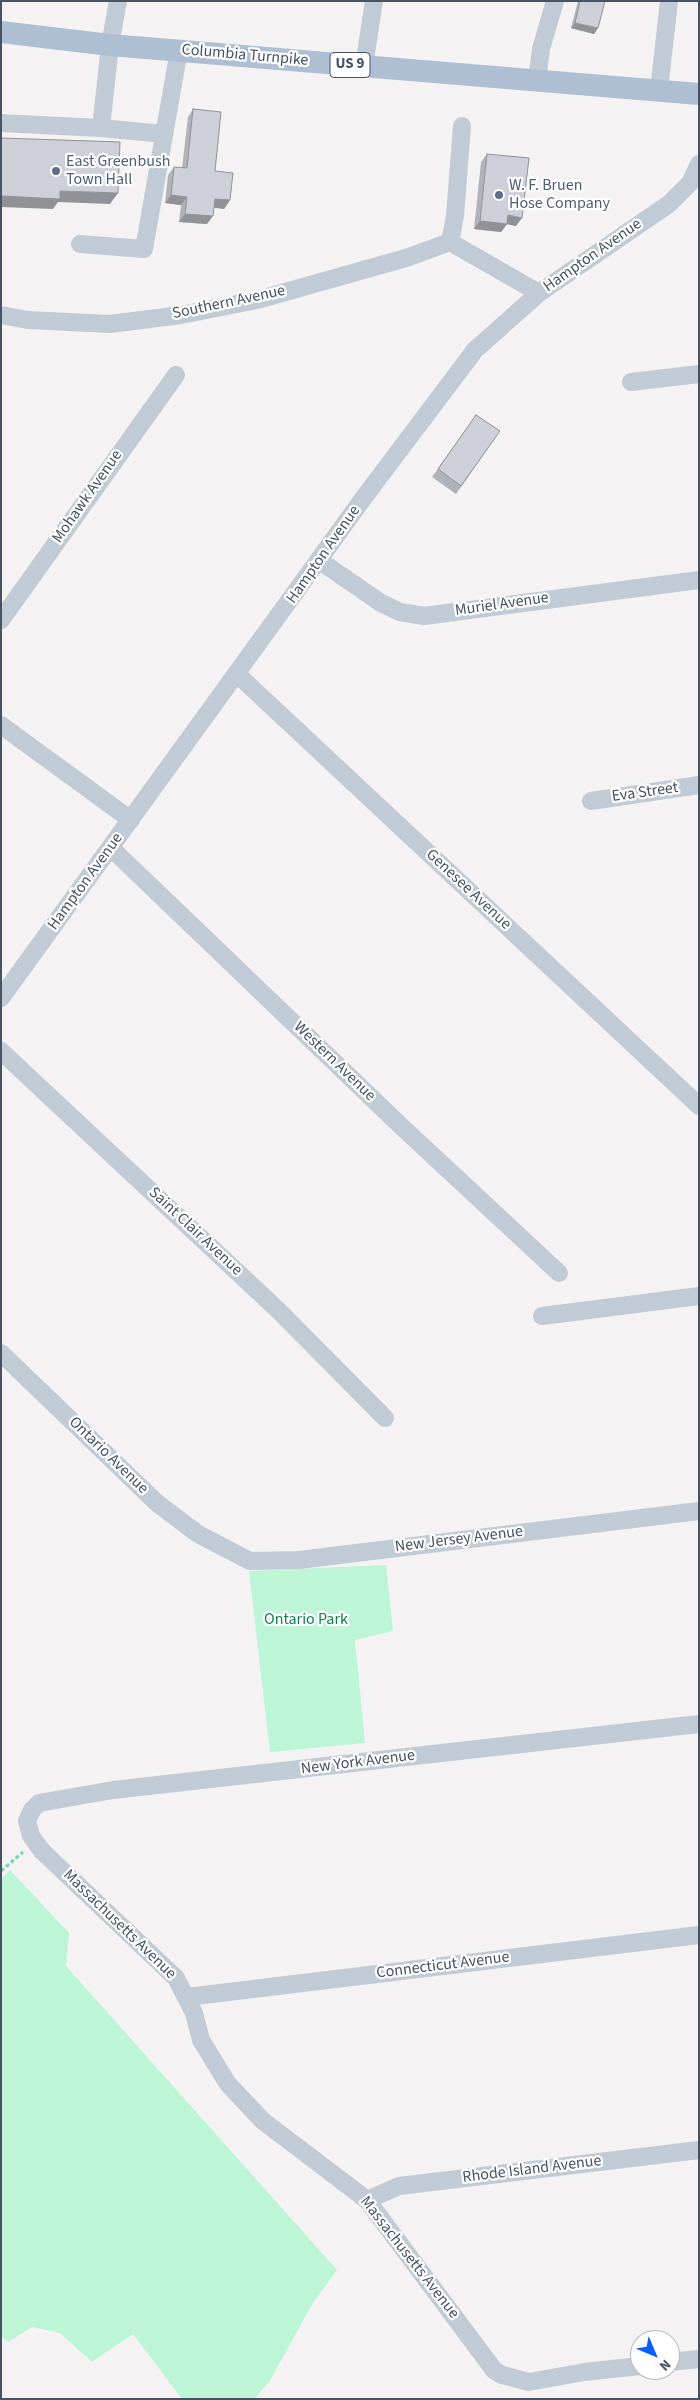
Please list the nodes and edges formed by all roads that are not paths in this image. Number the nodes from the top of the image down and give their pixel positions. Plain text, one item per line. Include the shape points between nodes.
1 (118, 1) edge
2 (374, 1) edge
3 (555, 1) edge
4 (669, 1) edge
5 (1, 32) edge
6 (110, 45) junction
7 (179, 50) junction
8 (364, 66) junction
9 (536, 80) junction
10 (659, 90) junction
11 (699, 94) edge
12 (1, 123) edge
13 (462, 126) dead end
14 (102, 128) junction
15 (164, 134) junction
16 (699, 164) edge
17 (450, 242) junction
18 (80, 244) dead end
19 (539, 292) junction
20 (1, 315) edge
21 (699, 374) edge
22 (176, 375) dead end
23 (631, 382) dead end
24 (320, 561) junction
25 (699, 580) edge
26 (1, 620) edge
27 (238, 675) junction
28 (1, 725) edge
29 (699, 785) edge
30 (592, 801) dead end
31 (131, 820) junction
32 (111, 848) junction
33 (1, 998) edge
34 (1, 1051) edge
35 (699, 1106) edge
36 (559, 1273) dead end
37 (699, 1296) edge
38 (542, 1316) dead end
39 (1, 1353) edge
40 (385, 1418) dead end
41 (699, 1511) edge
42 (222, 1548) joint
43 (699, 1724) edge
44 (27, 1821) joint
45 (699, 1935) edge
46 (187, 1997) junction
47 (699, 2150) edge
48 (367, 2200) junction
49 (699, 2359) edge
50 (680, 2361) edge
51 (630, 2367) edge

1 - 6 street
2 - 8 street
3 - 9 street
4 - 10 street
5 - 6 main road, Columbia Turnpike / US 9
6 - 7 main road, Columbia Turnpike / US 9
6 - 14 street
7 - 8 main road, Columbia Turnpike / US 9
7 - 15 street
8 - 9 main road, Columbia Turnpike / US 9
9 - 10 main road, Columbia Turnpike / US 9
10 - 11 main road, Columbia Turnpike / US 9
12 - 14 street
13 - 17 street
14 - 15 street
15 - 18 street via 144,249
16 - 19 street, Hampton Avenue via 690,183 669,204
17 - 19 street
17 - 20 street, Southern Avenue via 406,258 257,300 181,315 110,324 28,320
19 - 24 street, Hampton Avenue via 476,350
21 - 23 street
22 - 26 street, Mohawk Avenue
24 - 25 street, Muriel Avenue via 381,603 400,612 424,616
24 - 27 street, Hampton Avenue
27 - 31 street, Hampton Avenue
27 - 35 street, Genesee Avenue
28 - 31 street
29 - 30 street, Eva Street
31 - 32 street, Hampton Avenue
32 - 33 street, Hampton Avenue
32 - 36 street, Western Avenue
34 - 40 street, Saint Clair Avenue via 279,1311
37 - 38 street
39 - 42 street, Ontario Avenue via 157,1503
41 - 42 street, New Jersey Avenue via 299,1560 250,1560
43 - 44 street, New York Avenue via 113,1790 39,1803
44 - 46 street, Massachusetts Avenue via 31,1836 42,1851 176,1978
45 - 46 street, Connecticut Avenue
46 - 48 street, Massachusetts Avenue via 201,2040 228,2084 263,2120
47 - 48 street, Rhode Island Avenue via 399,2186
48 - 51 street, Massachusetts Avenue via 494,2370 529,2382
49 - 50 street

